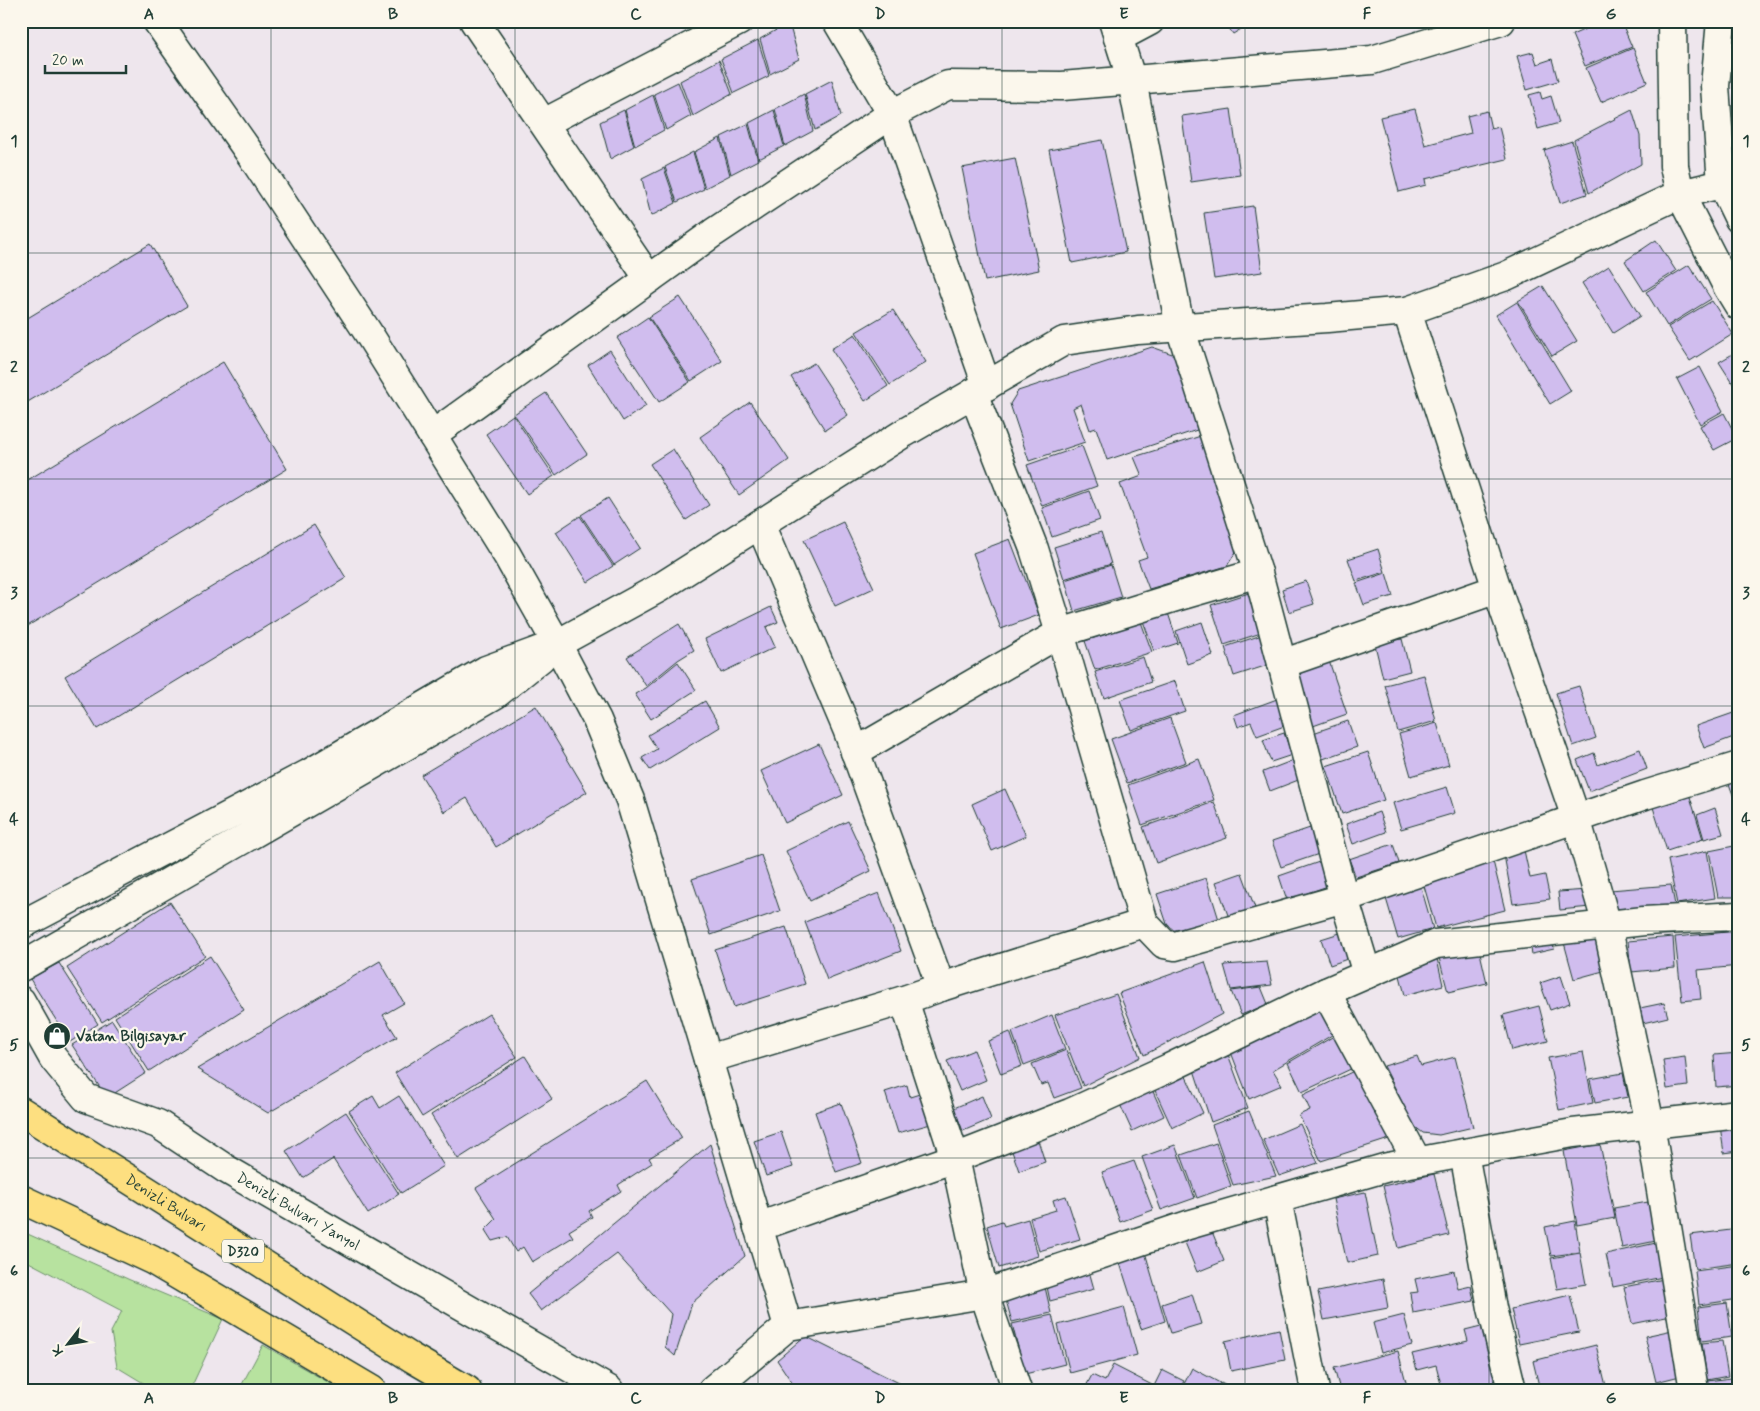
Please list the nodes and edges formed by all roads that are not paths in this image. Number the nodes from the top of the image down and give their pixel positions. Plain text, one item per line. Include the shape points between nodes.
1 (157, 21) edge
2 (474, 21) edge
3 (739, 21) edge
4 (837, 21) edge
5 (1150, 21) edge
6 (1502, 21) edge
7 (1672, 21) edge
8 (1722, 21) edge
9 (1115, 30) edge
10 (1430, 31) edge
11 (1132, 81) junction
12 (892, 114) junction
13 (544, 123) junction
14 (1722, 184) junction
15 (1680, 194) junction
16 (1739, 219) edge
17 (649, 279) junction
18 (1739, 306) edge
19 (1407, 311) junction
20 (1180, 327) junction
21 (980, 390) junction
22 (432, 435) junction
23 (760, 524) junction
24 (1258, 574) junction
25 (1497, 589) junction
26 (1060, 634) junction
27 (557, 644) junction
28 (1282, 664) junction
29 (855, 752) junction
30 (1739, 766) edge
31 (1576, 818) junction
32 (1344, 898) junction
33 (1739, 916) edge
34 (1144, 923) junction
35 (21, 925) edge
36 (1607, 925) junction
37 (21, 966) edge
38 (1367, 974) junction
39 (941, 987) junction
40 (1326, 992) junction
41 (904, 1000) junction
42 (21, 1001) edge
43 (708, 1060) junction
44 (21, 1111) edge
45 (1739, 1114) edge
46 (1650, 1124) junction
47 (1464, 1153) junction
48 (955, 1158) junction
49 (1417, 1161) junction
50 (21, 1199) edge
51 (1277, 1199) junction
52 (758, 1227) junction
53 (984, 1294) junction
54 (788, 1326) junction
55 (1017, 1389) edge
56 (372, 1390) edge
57 (467, 1390) edge
58 (609, 1390) edge
59 (712, 1390) edge
60 (1315, 1390) edge
61 (1512, 1390) edge
62 (1694, 1390) edge

1 - 22 street via 251,155
2 - 13 street
3 - 13 street
4 - 12 street
5 - 9 street
6 - 10 street
7 - 15 street via 1674,166
8 - 14 street via 1715,86
9 - 11 street
10 - 11 street via 1372,60
11 - 12 street via 1062,86 948,85
11 - 20 street
12 - 17 street
12 - 21 street
13 - 17 street
14 - 15 street
14 - 16 street
15 - 18 street
15 - 19 street via 1506,276
17 - 22 street
19 - 20 street
19 - 25 street
20 - 21 street via 1064,341
20 - 24 street
21 - 23 street via 904,433
21 - 26 street
22 - 27 street via 507,555
23 - 27 street via 659,588
23 - 29 street
24 - 26 street
24 - 28 street
25 - 28 street
25 - 31 street
26 - 29 street
26 - 34 street
27 - 35 street via 486,670 308,774
27 - 37 street via 496,694
27 - 43 street via 597,720 630,800
28 - 32 street
29 - 39 street
30 - 31 street
31 - 32 street
31 - 36 street
32 - 34 street via 1175,946 1164,944
32 - 38 street
33 - 36 street
34 - 39 street
36 - 38 street via 1436,944
36 - 46 street
38 - 40 street
39 - 41 street
40 - 48 street via 1079,1109
40 - 49 street
41 - 43 street
41 - 48 street
42 - 58 street, Denizli Bulvarı Yanyol via 53,1058 86,1098 158,1124 226,1169
43 - 52 street
44 - 57 highway, Denizli Bulvarı / D320
45 - 46 street
46 - 47 street via 1572,1133
46 - 62 street
47 - 49 street
47 - 61 street via 1492,1308
48 - 52 street
48 - 53 street
49 - 51 street
50 - 56 highway via 152,1260
51 - 53 street via 1188,1225
51 - 60 street
52 - 54 street
53 - 54 street
53 - 55 street
54 - 59 street

